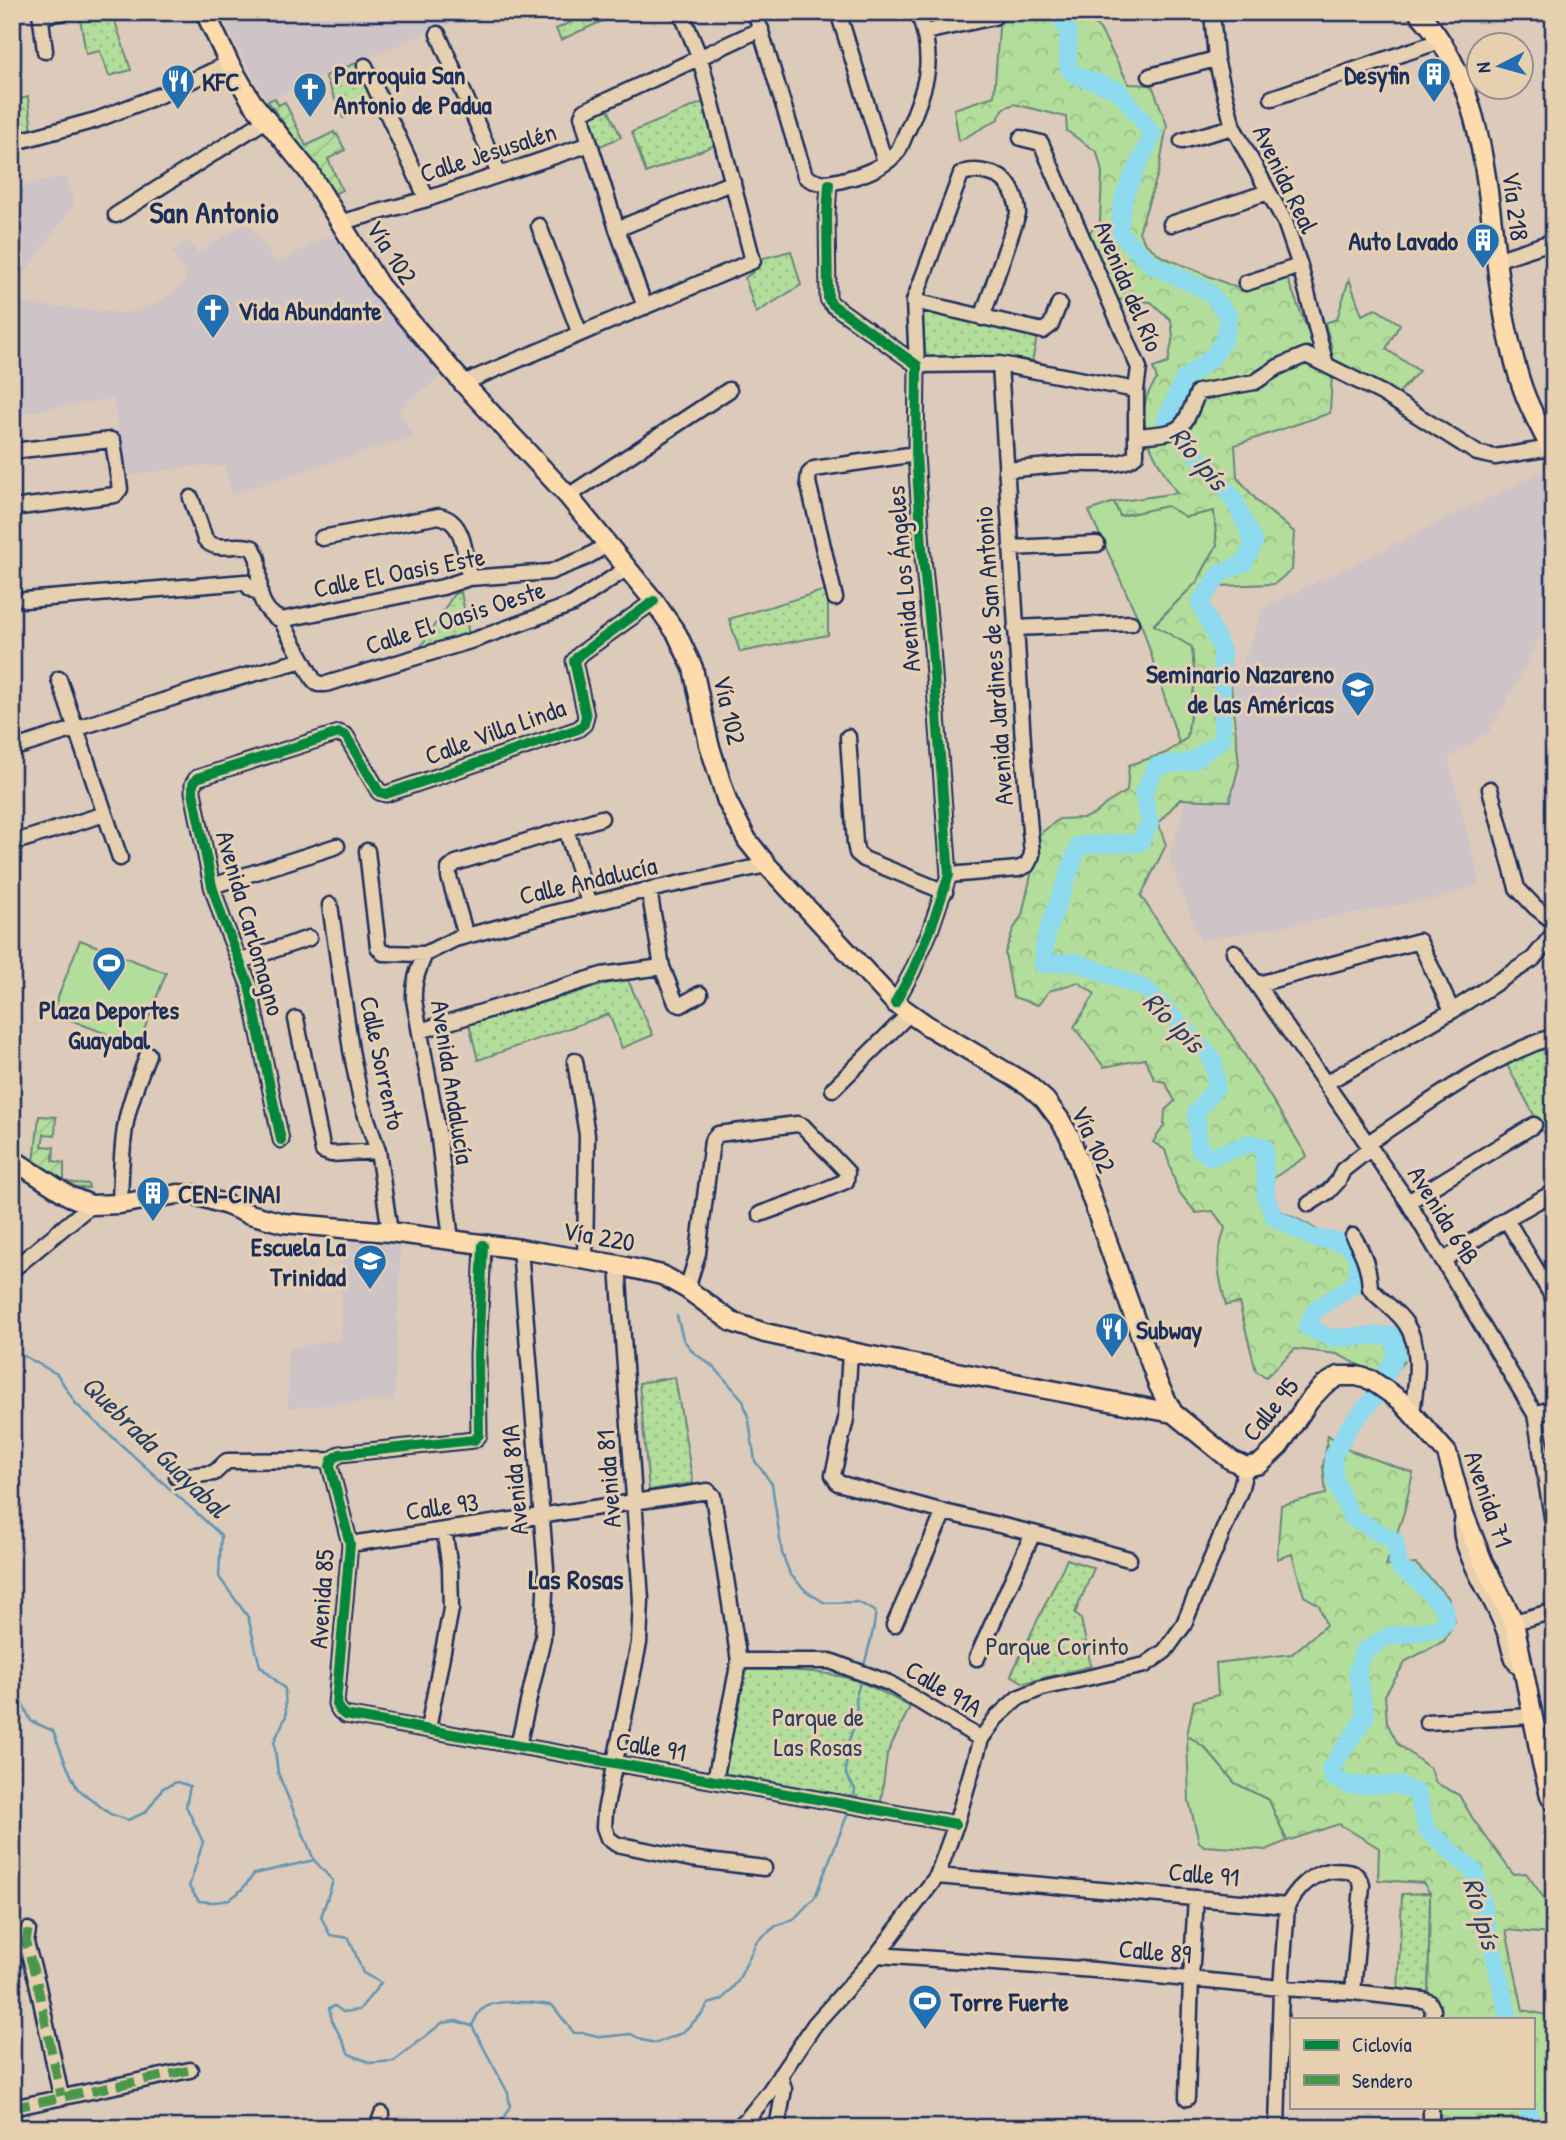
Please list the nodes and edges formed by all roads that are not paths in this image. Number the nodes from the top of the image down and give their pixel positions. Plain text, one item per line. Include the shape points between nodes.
1 (65, 12) edge
2 (205, 12) edge
3 (681, 12) edge
4 (755, 12) edge
5 (838, 12) edge
6 (918, 12) edge
7 (1212, 12) edge
8 (1418, 12) edge
9 (41, 14) edge
10 (994, 17) dead end
11 (761, 29) junction
12 (925, 32) junction
13 (438, 34) dead end
14 (1440, 41) junction
15 (45, 51) dead end
16 (700, 58) junction
17 (1216, 59) junction
18 (229, 63) junction
19 (365, 65) dead end
20 (1150, 76) dead end
21 (1272, 98) dead end
22 (267, 120) junction
23 (1233, 127) junction
24 (1021, 138) dead end
25 (1182, 141) dead end
26 (12, 143) edge
27 (590, 144) junction
28 (885, 162) junction
29 (499, 174) junction
30 (733, 182) junction
31 (829, 184) junction
32 (1268, 192) junction
33 (427, 199) junction
34 (116, 215) dead end
35 (342, 222) junction
36 (1171, 223) dead end
37 (539, 226) dead end
38 (617, 229) junction
39 (1554, 241) edge
40 (1496, 260) junction
41 (1300, 266) junction
42 (1246, 283) dead end
43 (914, 301) junction
44 (1059, 304) dead end
45 (645, 307) junction
46 (982, 318) junction
47 (580, 334) junction
48 (1000, 364) junction
49 (917, 365) junction
50 (1326, 365) junction
51 (463, 383) junction
52 (729, 390) dead end
53 (1136, 390) junction
54 (1138, 436) junction
55 (12, 452) edge
56 (1552, 452) edge
57 (916, 454) junction
58 (1006, 470) junction
59 (568, 496) junction
60 (191, 498) dead end
61 (12, 508) edge
62 (322, 538) dead end
63 (1097, 544) dead end
64 (607, 545) junction
65 (1011, 548) junction
66 (626, 569) junction
67 (469, 578) junction
68 (260, 594) junction
69 (835, 598) dead end
70 (24, 600) dead end
71 (654, 601) junction
72 (281, 620) junction
73 (1131, 623) dead end
74 (1015, 628) junction
75 (303, 660) junction
76 (59, 679) dead end
77 (76, 728) junction
78 (848, 737) dead end
79 (12, 749) edge
80 (1490, 789) dead end
81 (386, 794) joint
82 (105, 814) junction
83 (601, 818) dead end
84 (566, 829) junction
85 (12, 843) edge
86 (337, 846) dead end
87 (367, 851) dead end
88 (120, 858) dead end
89 (767, 866) junction
90 (949, 875) junction
91 (212, 886) junction
92 (649, 890) junction
93 (945, 892) junction
94 (589, 903) junction
95 (330, 905) dead end
96 (1554, 922) edge
97 (1554, 933) edge
98 (466, 936) junction
99 (309, 938) dead end
100 (1234, 953) dead end
101 (425, 954) junction
102 (241, 961) junction
103 (663, 967) junction
104 (1258, 984) junction
105 (700, 994) dead end
106 (902, 1009) junction
107 (1452, 1011) junction
108 (296, 1019) dead end
109 (420, 1031) junction
110 (1554, 1036) edge
111 (148, 1055) dead end
112 (575, 1061) dead end
113 (1326, 1083) junction
114 (834, 1089) dead end
115 (1534, 1125) dead end
116 (281, 1140) dead end
117 (1369, 1146) junction
118 (378, 1151) junction
119 (12, 1159) edge
120 (1554, 1192) edge
121 (1408, 1202) junction
122 (120, 1203) junction
123 (1310, 1203) dead end
124 (91, 1205) junction
125 (760, 1214) dead end
126 (1506, 1219) junction
127 (390, 1232) junction
128 (1353, 1236) dead end
129 (451, 1240) junction
130 (483, 1245) junction
131 (520, 1249) junction
132 (585, 1260) junction
133 (1444, 1260) junction
134 (618, 1265) junction
135 (12, 1270) edge
136 (687, 1289) junction
137 (1554, 1299) edge
138 (856, 1359) junction
139 (1158, 1384) junction
140 (1406, 1406) junction
141 (1144, 1408) junction
142 (1554, 1408) edge
143 (1173, 1413) junction
144 (1535, 1414) junction
145 (336, 1457) junction
146 (1245, 1467) junction
147 (177, 1477) dead end
148 (635, 1502) junction
149 (944, 1512) junction
150 (1464, 1514) junction
151 (541, 1517) junction
152 (1554, 1529) edge
153 (444, 1530) junction
154 (1033, 1533) junction
155 (350, 1544) junction
156 (1129, 1559) dead end
157 (1554, 1611) edge
158 (1514, 1622) junction
159 (894, 1625) dead end
160 (977, 1658) dead end
161 (739, 1661) junction
162 (1524, 1671) junction
163 (340, 1711) joint
164 (1533, 1716) junction
165 (1427, 1722) dead end
166 (428, 1729) junction
167 (981, 1739) junction
168 (518, 1746) junction
169 (614, 1762) junction
170 (715, 1780) junction
171 (1554, 1802) edge
172 (956, 1824) junction
173 (764, 1868) dead end
174 (937, 1876) junction
175 (1196, 1898) junction
176 (1287, 1906) junction
177 (28, 1930) dead end
178 (877, 1955) junction
179 (1191, 1979) junction
180 (1281, 1988) junction
181 (1353, 1992) junction
182 (1432, 2018) edge
183 (190, 2070) dead end
184 (780, 2075) junction
185 (1285, 2088) edge
186 (61, 2096) junction
187 (1187, 2098) dead end
188 (12, 2108) edge
189 (1430, 2108) edge
190 (737, 2128) edge
191 (777, 2128) edge
192 (1277, 2128) edge
193 (1431, 2128) edge

1 - 9 street
2 - 18 main road, Vía 102
3 - 16 street
4 - 11 street
5 - 28 street
6 - 12 street
7 - 17 street, Avenida Real
8 - 14 main road, Vía 218
9 - 15 street
10 - 12 street
11 - 16 street, Calle Jesusalén
11 - 31 street via 805,176
12 - 28 street via 929,69 897,152
13 - 29 street
14 - 21 street
14 - 40 main road, Vía 218 via 1472,112
16 - 27 street, Calle Jesusalén via 584,111
16 - 30 street
17 - 20 street
17 - 23 street, Avenida Real
18 - 22 main road, Vía 102
18 - 26 street via 96,120
19 - 33 street
22 - 34 street
22 - 35 main road, Vía 102
23 - 25 street
23 - 32 street, Avenida Real
24 - 53 street, Avenida del Río via 1041,143 1139,368
27 - 29 street, Calle Jesusalén
27 - 38 street
28 - 31 street via 861,176
29 - 33 street, Calle Jesusalén
30 - 38 street
30 - 45 street via 753,261
31 - 49 street via 828,299
32 - 36 street
32 - 41 street, Avenida Real
33 - 35 street, Calle Jesusalén
35 - 51 main road, Vía 102 via 379,285
37 - 47 street
38 - 45 street
39 - 40 street
40 - 56 main road, Vía 218 via 1523,392
41 - 42 street
41 - 50 street, Avenida Real
43 - 46 street
43 - 46 street via 961,174 968,170 1005,181 1018,214
43 - 49 street, Avenida Los Ángeles
44 - 46 street via 1048,329 1037,331
45 - 47 street
47 - 51 street
48 - 49 street
48 - 53 street
48 - 58 street, Avenida Jardines de San Antonio
49 - 57 street, Avenida Los Ángeles
50 - 54 street via 1306,355 1255,382 1198,392 1184,425 1170,433
50 - 56 street via 1382,393 1477,453 1495,457
51 - 59 main road, Vía 102
52 - 59 street
53 - 54 street, Avenida del Río
54 - 58 street via 1131,460
55 - 61 street via 108,439 113,442 120,489 118,494
57 - 69 street via 814,469 808,474
57 - 90 street, Avenida Los Ángeles
58 - 65 street, Avenida Jardines de San Antonio
59 - 64 main road, Vía 102
60 - 68 street via 206,542 216,547 253,548
62 - 67 street via 448,518 457,526
63 - 65 street
64 - 66 main road, Vía 102
64 - 67 street, Calle El Oasis Este via 550,572
65 - 74 street, Avenida Jardines de San Antonio
66 - 71 main road, Vía 102
66 - 75 street, Calle El Oasis Oeste via 573,604 477,639 326,684 313,679
67 - 72 street, Calle El Oasis Este
68 - 70 street via 244,582
68 - 72 street via 273,617
71 - 81 street, Calle Villa Linda via 575,661 586,716 578,729
71 - 89 main road, Vía 102 via 694,668 709,744 727,801
72 - 75 street, Calle El Oasis Este
73 - 74 street
74 - 90 street, Avenida Jardines de San Antonio via 1032,855 1027,865 1018,869
75 - 77 street
76 - 77 street
77 - 79 street
77 - 82 street
78 - 93 street via 857,853
80 - 96 street via 1517,888
81 - 91 street, Avenida Carlomagno via 379,792 346,736 338,733 197,778 193,792
82 - 85 street
82 - 88 street
83 - 84 street
84 - 94 street
84 - 98 street via 449,869
86 - 91 street
87 - 101 street via 378,947 383,953
89 - 92 street, Calle Andalucía
89 - 106 main road, Vía 102
90 - 93 street, Avenida Los Ángeles
91 - 102 street, Avenida Carlomagno
92 - 94 street, Calle Andalucía
92 - 103 street
93 - 106 street, Avenida Los Ángeles
94 - 98 street, Calle Andalucía
95 - 118 street, Calle Sorrento via 351,1050
97 - 107 street via 1533,959
98 - 101 street, Calle Andalucía
99 - 102 street
100 - 104 street, Avenida 69B
101 - 109 street, Avenida Andalucía via 413,986
102 - 116 street, Avenida Carlomagno
103 - 105 street via 678,1005
103 - 109 street via 602,975
104 - 107 street via 1419,941
104 - 113 street, Avenida 69B
106 - 114 street, Avenida Los Ángeles
106 - 139 main road, Vía 102 via 1028,1085 1060,1120
107 - 113 street
108 - 118 street via 323,1151
109 - 129 street, Avenida Andalucía
110 - 117 street via 1487,1066
111 - 122 street via 126,1121
112 - 132 street via 587,1135
113 - 117 street, Avenida 69B
115 - 121 street
117 - 121 street, Avenida 69B
117 - 123 street via 1329,1191
118 - 127 street, Calle Sorrento
119 - 124 main road, Vía 220
120 - 126 street
121 - 133 street, Avenida 69B
122 - 124 main road, Vía 220
122 - 127 main road, Vía 220 via 195,1195 282,1223
124 - 135 street
125 - 136 street via 846,1181 847,1172 803,1126 715,1136 698,1253
126 - 133 street
126 - 137 street
127 - 129 main road, Vía 220
128 - 140 street via 1369,1268 1370,1289 1406,1324 1415,1347 1416,1378
129 - 130 main road, Vía 220
130 - 131 main road, Vía 220
130 - 145 street via 479,1435 474,1440
131 - 132 main road, Vía 220
131 - 151 street, Avenida 81A
132 - 134 main road, Vía 220
133 - 144 street, Avenida 69B
134 - 136 main road, Vía 220 via 662,1275
134 - 148 street, Avenida 81
136 - 138 main road, Vía 220 via 732,1322
138 - 141 main road, Vía 220
138 - 149 street via 848,1366 846,1419 835,1480
139 - 141 main road via 1154,1401
139 - 143 main road, Vía 102
140 - 146 main road, Calle 95 via 1371,1380 1339,1376 1309,1401 1279,1447 1260,1464
140 - 150 main road, Avenida 71 via 1447,1453
141 - 143 main road, Vía 220
142 - 144 street
143 - 146 main road, Calle 95
144 - 152 street, Avenida 69B
145 - 147 street via 227,1461 215,1473
145 - 155 street, Avenida 85 via 330,1474
146 - 167 street, Calle 91A via 1240,1491 1183,1626 1165,1651 1145,1665 1056,1683 1018,1698
148 - 151 street, Calle 93
148 - 161 street, Calle 93 via 708,1491 713,1496
148 - 169 street, Avenida 81 via 639,1643
149 - 154 street
149 - 159 street
150 - 158 main road, Avenida 71
150 - 162 street via 1463,1541 1503,1625 1512,1658
151 - 153 street, Calle 93
151 - 168 street, Avenida 81A via 546,1569 543,1638
153 - 155 street, Calle 93
153 - 166 street via 451,1609
154 - 156 street
154 - 160 street
155 - 163 street, Avenida 85 via 336,1704
157 - 158 street
158 - 162 main road, Avenida 71
161 - 167 street, Calle 91A via 830,1661 889,1683
161 - 170 street
162 - 164 main road, Avenida 71
163 - 166 street, Calle 91
164 - 165 street
164 - 171 main road, Avenida 71
166 - 168 street, Calle 91
167 - 172 street
168 - 169 street, Calle 91
169 - 170 street, Calle 91
169 - 173 street, Avenida 81 via 604,1827 615,1844
170 - 172 street, Calle 91
172 - 174 street
174 - 175 street, Calle 91
174 - 178 street
175 - 176 street, Calle 91
175 - 179 street
176 - 180 street
176 - 181 street via 1313,1876 1352,1872 1358,1877 1362,1885
177 - 186 street via 26,1943
178 - 179 street, Calle 89
178 - 184 street via 815,2024
179 - 180 street, Calle 89
179 - 187 street
180 - 181 street, Calle 89
180 - 185 street
181 - 182 street, Calle 89 via 1423,2000 1429,2002
183 - 186 street
184 - 190 street
184 - 191 street via 784,2089
185 - 192 street
186 - 188 street
189 - 193 street

